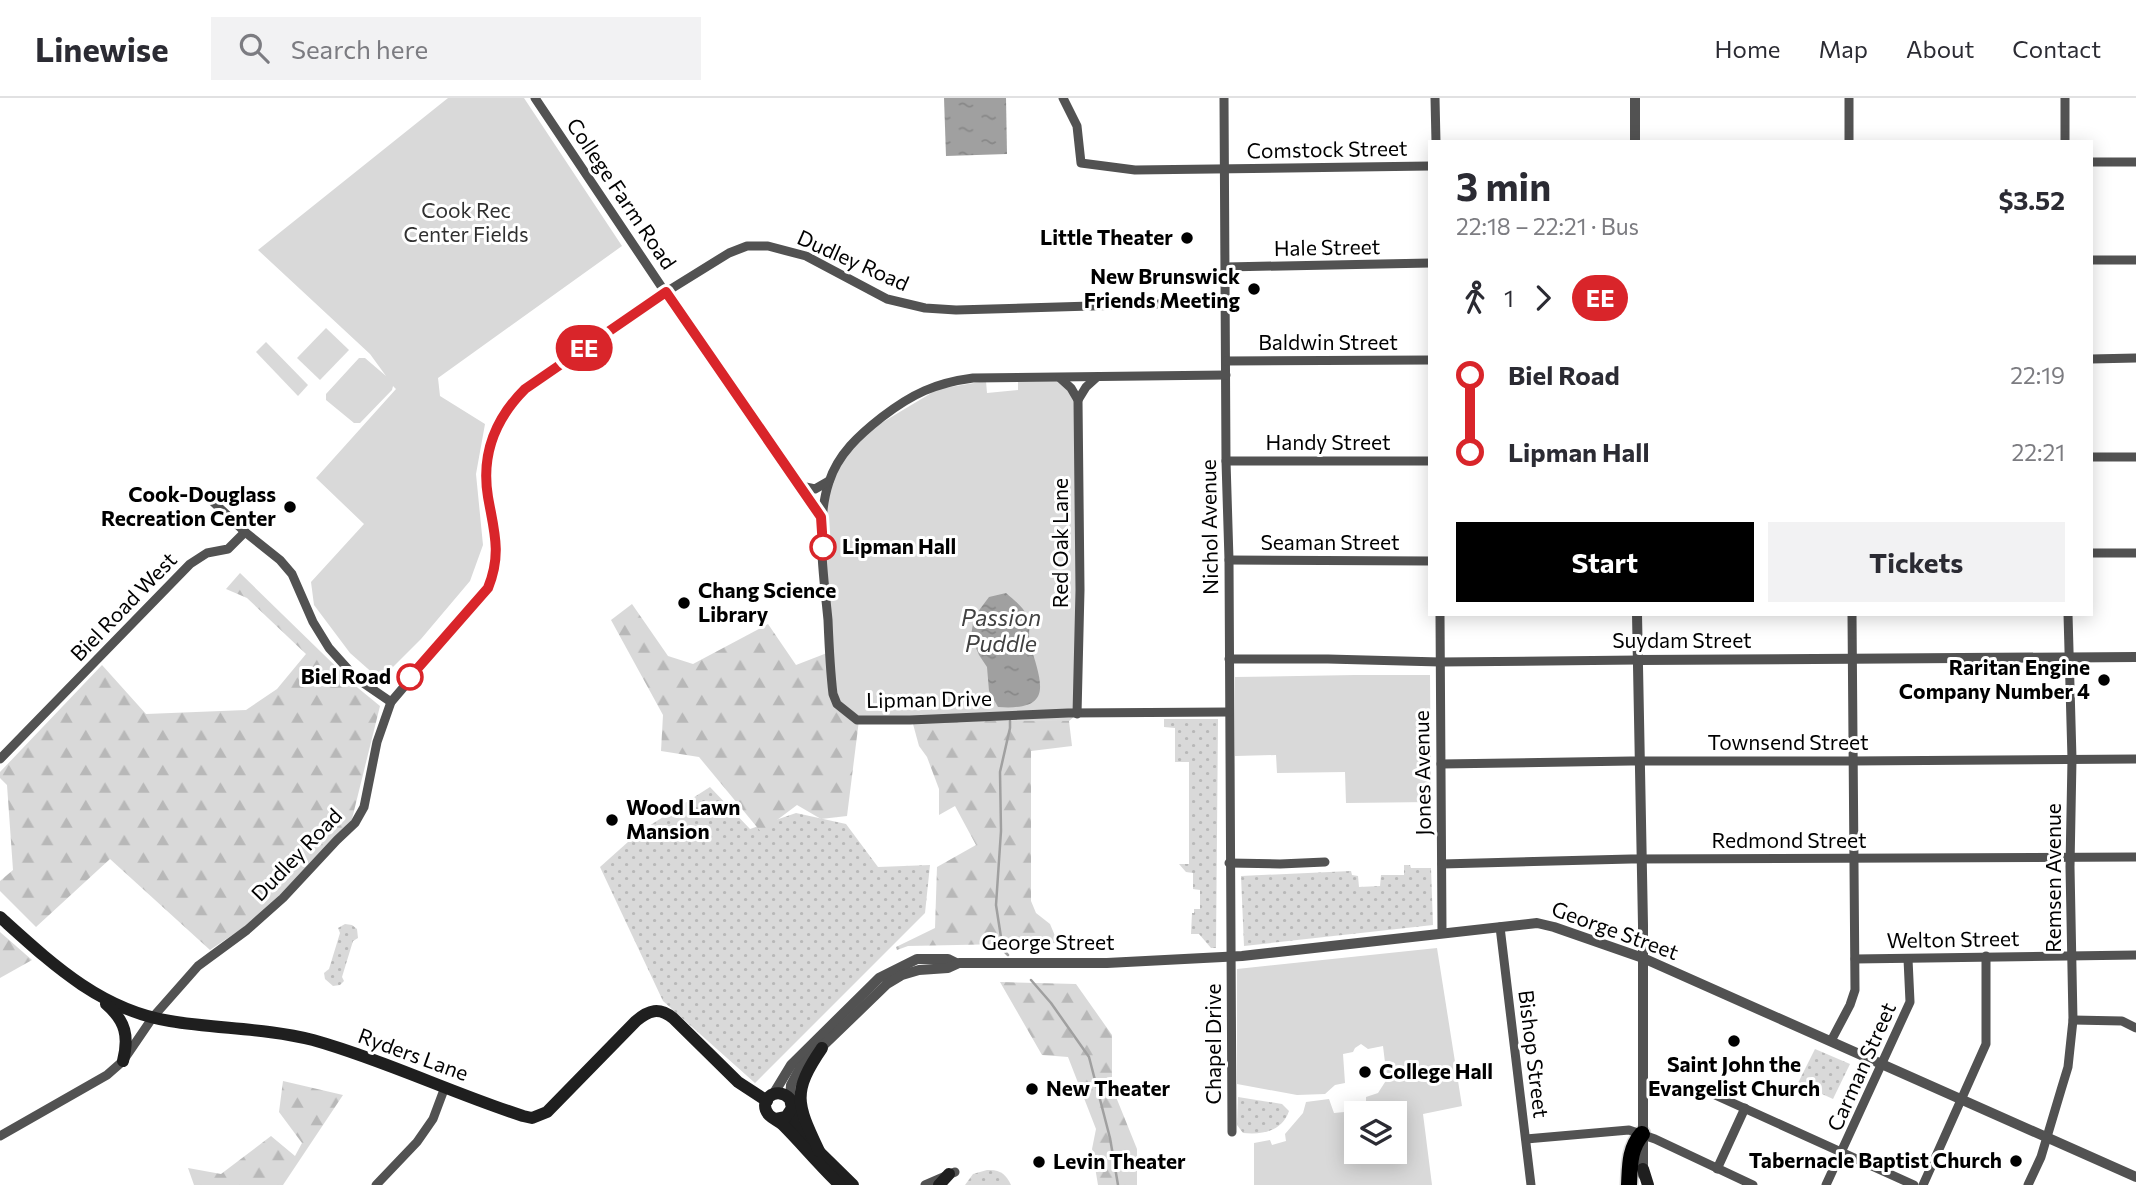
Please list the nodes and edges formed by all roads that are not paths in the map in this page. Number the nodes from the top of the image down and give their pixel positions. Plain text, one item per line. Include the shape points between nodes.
1 (535, 98) edge
2 (1063, 98) edge
3 (1224, 98) edge
4 (1435, 98) edge
5 (1635, 98) edge
6 (1849, 98) edge
7 (2065, 98) edge
8 (1436, 140) edge
9 (1635, 140) edge
10 (1849, 140) edge
11 (2065, 140) edge
12 (2093, 162) edge
13 (2136, 162) edge
14 (1428, 166) edge
15 (1224, 169) junction
16 (2093, 260) edge
17 (2136, 260) edge
18 (1428, 263) edge
19 (1226, 267) junction
20 (666, 292) junction
21 (1225, 302) junction
22 (2136, 358) edge
23 (2093, 359) edge
24 (1428, 360) edge
25 (1226, 361) junction
26 (1226, 375) junction
27 (1097, 377) junction
28 (1060, 378) junction
29 (1078, 400) junction
30 (2093, 457) edge
31 (2136, 457) edge
32 (1226, 461) junction
33 (1428, 461) edge
34 (829, 481) junction
35 (800, 486) junction
36 (208, 498) dead end
37 (821, 517) junction
38 (245, 532) junction
39 (2093, 553) edge
40 (2136, 553) edge
41 (1229, 560) junction
42 (1428, 561) edge
43 (1440, 616) edge
44 (1637, 616) edge
45 (1852, 616) edge
46 (2068, 616) edge
47 (2136, 657) edge
48 (2068, 658) junction
49 (1229, 659) junction
50 (1852, 659) junction
51 (1638, 660) junction
52 (1440, 662) junction
53 (391, 702) junction
54 (1229, 712) junction
55 (1077, 714) junction
56 (2136, 758) edge
57 (0, 759) edge
58 (2072, 759) junction
59 (1639, 761) junction
60 (1853, 761) junction
61 (1441, 764) junction
62 (2070, 857) junction
63 (2136, 857) edge
64 (1641, 859) junction
65 (1853, 859) junction
66 (1325, 862) dead end
67 (1230, 863) junction
68 (1442, 864) junction
69 (0, 917) edge
70 (1500, 926) junction
71 (1442, 932) junction
72 (2136, 955) edge
73 (1230, 956) junction
74 (1986, 956) junction
75 (2071, 956) junction
76 (1643, 958) junction
77 (1855, 959) junction
78 (1908, 959) junction
79 (956, 963) junction
80 (81, 985) junction
81 (153, 1017) junction
82 (2073, 1020) junction
83 (2136, 1028) edge
84 (1831, 1041) junction
85 (822, 1048) junction
86 (123, 1061) junction
87 (1882, 1065) junction
88 (445, 1087) junction
89 (1704, 1090) dead end
90 (770, 1097) junction
91 (1961, 1101) junction
92 (791, 1103) junction
93 (1745, 1108) junction
94 (776, 1119) junction
95 (1232, 1132) dead end
96 (1642, 1134) junction
97 (0, 1136) edge
98 (1526, 1139) junction
99 (2046, 1139) junction
100 (1841, 1153) junction
101 (816, 1156) junction
102 (1643, 1169) joint
103 (1717, 1169) junction
104 (952, 1173) joint
105 (2135, 1175) edge
106 (376, 1185) edge
107 (825, 1185) edge
108 (840, 1185) edge
109 (853, 1185) edge
110 (925, 1185) edge
111 (939, 1185) edge
112 (1531, 1185) edge
113 (1629, 1185) edge
114 (1645, 1185) edge
115 (1753, 1185) edge
116 (1826, 1185) edge
117 (1914, 1185) edge
118 (1923, 1185) edge
119 (2028, 1185) edge

1 - 20 street, College Farm Road
2 - 15 street, Comstock Street via 1077,126 1081,163 1135,170
3 - 15 street, Nichol Avenue
4 - 8 street
5 - 9 street
6 - 10 street
7 - 11 street
12 - 13 street
14 - 15 street, Comstock Street
15 - 19 street, Nichol Avenue
16 - 17 street
18 - 19 street, Hale Street
19 - 21 street, Nichol Avenue
20 - 21 street, Dudley Road via 729,253 747,246 768,246 806,256 887,299 925,308
20 - 35 street, College Farm Road
20 - 53 street, Dudley Road via 525,389 506,409 493,433 485,469 497,541 493,577
21 - 25 street, Nichol Avenue
22 - 23 street
24 - 25 street, Baldwin Street
25 - 26 street, Nichol Avenue
26 - 27 street, Lipman Drive
26 - 32 street, Nichol Avenue
27 - 28 street, Lipman Drive
27 - 29 street
28 - 29 street
28 - 34 street, Lipman Drive via 973,378 933,386 890,411 855,440
29 - 55 street, Red Oak Lane
30 - 31 street
32 - 33 street, Handy Street
32 - 41 street, Nichol Avenue
34 - 35 street via 815,489
34 - 37 street, Lipman Drive
35 - 37 street, College Farm Road
36 - 38 street
37 - 55 street, Lipman Drive via 831,677 842,710 857,720
38 - 53 street via 292,575 313,622 343,665
38 - 57 street, Biel Road West via 228,549 207,553 190,564
39 - 40 street
41 - 42 street, Seaman Street
41 - 49 street, Nichol Avenue
43 - 52 street, Jones Avenue
44 - 51 street
45 - 50 street
46 - 48 street, Remsen Avenue
47 - 48 street, Suydam Street
48 - 50 street, Suydam Street
48 - 58 street, Remsen Avenue
49 - 52 street, Suydam Street
49 - 54 street, Nichol Avenue
50 - 51 street, Suydam Street
50 - 60 street
51 - 52 street, Suydam Street
51 - 59 street
52 - 61 street, Jones Avenue
53 - 81 street, Dudley Road via 355,823 283,898 198,965
54 - 55 street, Lipman Drive
54 - 67 street, Nichol Avenue
56 - 58 street, Townsend Street
58 - 60 street, Townsend Street
58 - 62 street, Remsen Avenue
59 - 60 street, Townsend Street
59 - 61 street, Townsend Street
59 - 64 street
60 - 65 street
61 - 68 street, Jones Avenue
62 - 63 street, Redmond Street
62 - 65 street, Redmond Street
62 - 75 street, Remsen Avenue
64 - 65 street, Redmond Street
64 - 68 street, Redmond Street
64 - 76 street
65 - 77 street
66 - 67 street
67 - 73 street, Nichol Avenue
68 - 71 street, Jones Avenue
69 - 80 main road, Ryders Lane
70 - 71 street, George Street
70 - 76 street, George Street via 1537,923
70 - 98 street, Bishop Street
71 - 73 street, George Street
72 - 75 street, Welton Street
73 - 79 street, George Street via 1107,963
73 - 95 street, Chapel Drive
74 - 75 street, Welton Street
74 - 78 street, Welton Street
74 - 91 street via 1986,1044
75 - 82 street, Remsen Avenue
76 - 84 street, George Street
76 - 96 street
77 - 78 street, Welton Street
77 - 84 street via 1850,1005
78 - 87 street, Carman Street via 1910,1002
79 - 85 street, George Street via 902,975 887,984
79 - 90 street, George Street via 917,960 879,978 791,1065
80 - 81 main road, Ryders Lane via 121,1007
80 - 86 main road via 122,1022 127,1035
81 - 86 street, Dudley Road
81 - 88 main road, Ryders Lane via 300,1037
82 - 83 street via 2122,1021
82 - 99 street, Remsen Avenue via 2068,1067
84 - 87 street, George Street
85 - 92 street, George Street via 797,1073 791,1085
85 - 101 main road via 799,1095
86 - 97 street, Dudley Road via 93,1085
87 - 91 street, George Street
87 - 100 street, Carman Street
88 - 90 main road, Ryders Lane via 523,1116 540,1116 642,1015 657,1010 673,1018 738,1082
88 - 106 street via 433,1119 417,1142
89 - 93 street
90 - 92 main road via 784,1093
90 - 94 main road via 768,1113
91 - 99 street, George Street
91 - 118 street
92 - 94 main road via 786,1117
92 - 101 main road via 798,1131
93 - 100 street
93 - 103 street
94 - 101 main road
96 - 98 street via 1620,1129
96 - 102 street
96 - 103 street
96 - 113 highway via 1631,1154
98 - 112 street, Bishop Street
99 - 105 street, George Street
99 - 119 street, Remsen Avenue
100 - 116 street, Carman Street
100 - 117 street
101 - 107 main road
101 - 108 main road
101 - 109 main road
102 - 114 main road
103 - 115 street
104 - 110 street
104 - 111 main road

